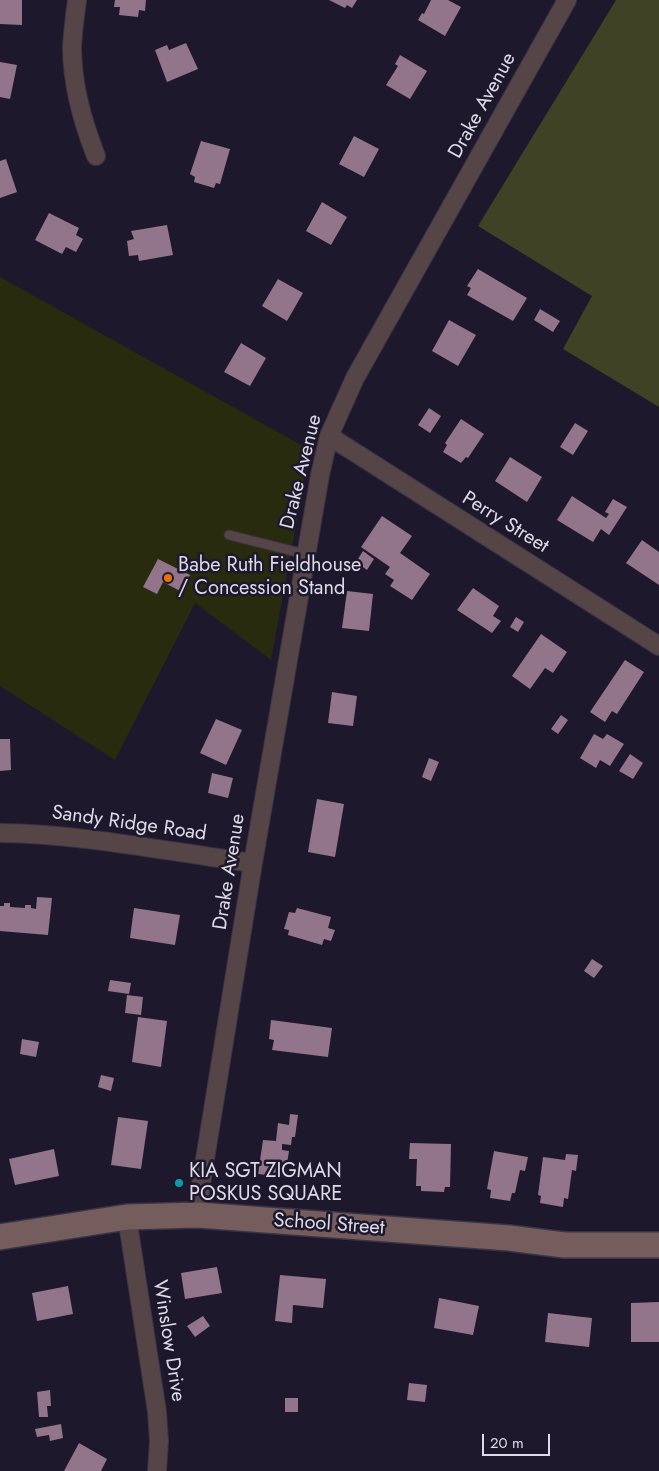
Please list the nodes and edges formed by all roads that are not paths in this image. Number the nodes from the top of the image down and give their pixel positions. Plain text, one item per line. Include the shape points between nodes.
1 (77, 0) edge
2 (568, 0) edge
3 (96, 156) dead end
4 (329, 436) junction
5 (229, 535) dead end
6 (305, 554) junction
7 (659, 646) edge
8 (0, 833) edge
9 (253, 863) junction
10 (198, 1215) junction
11 (127, 1217) junction
12 (0, 1237) edge
13 (659, 1245) edge
14 (157, 1471) edge

1 - 3 street via 73,62 84,124
2 - 4 street, Drake Avenue via 355,378
4 - 6 street, Drake Avenue
4 - 7 street, Perry Street
5 - 6 lane
6 - 9 street, Drake Avenue
8 - 9 street, Sandy Ridge Road via 89,838
9 - 10 street, Drake Avenue
10 - 11 street, School Street
10 - 13 street, School Street via 564,1245
11 - 12 street, School Street
11 - 14 street, Winslow Drive via 157,1412

